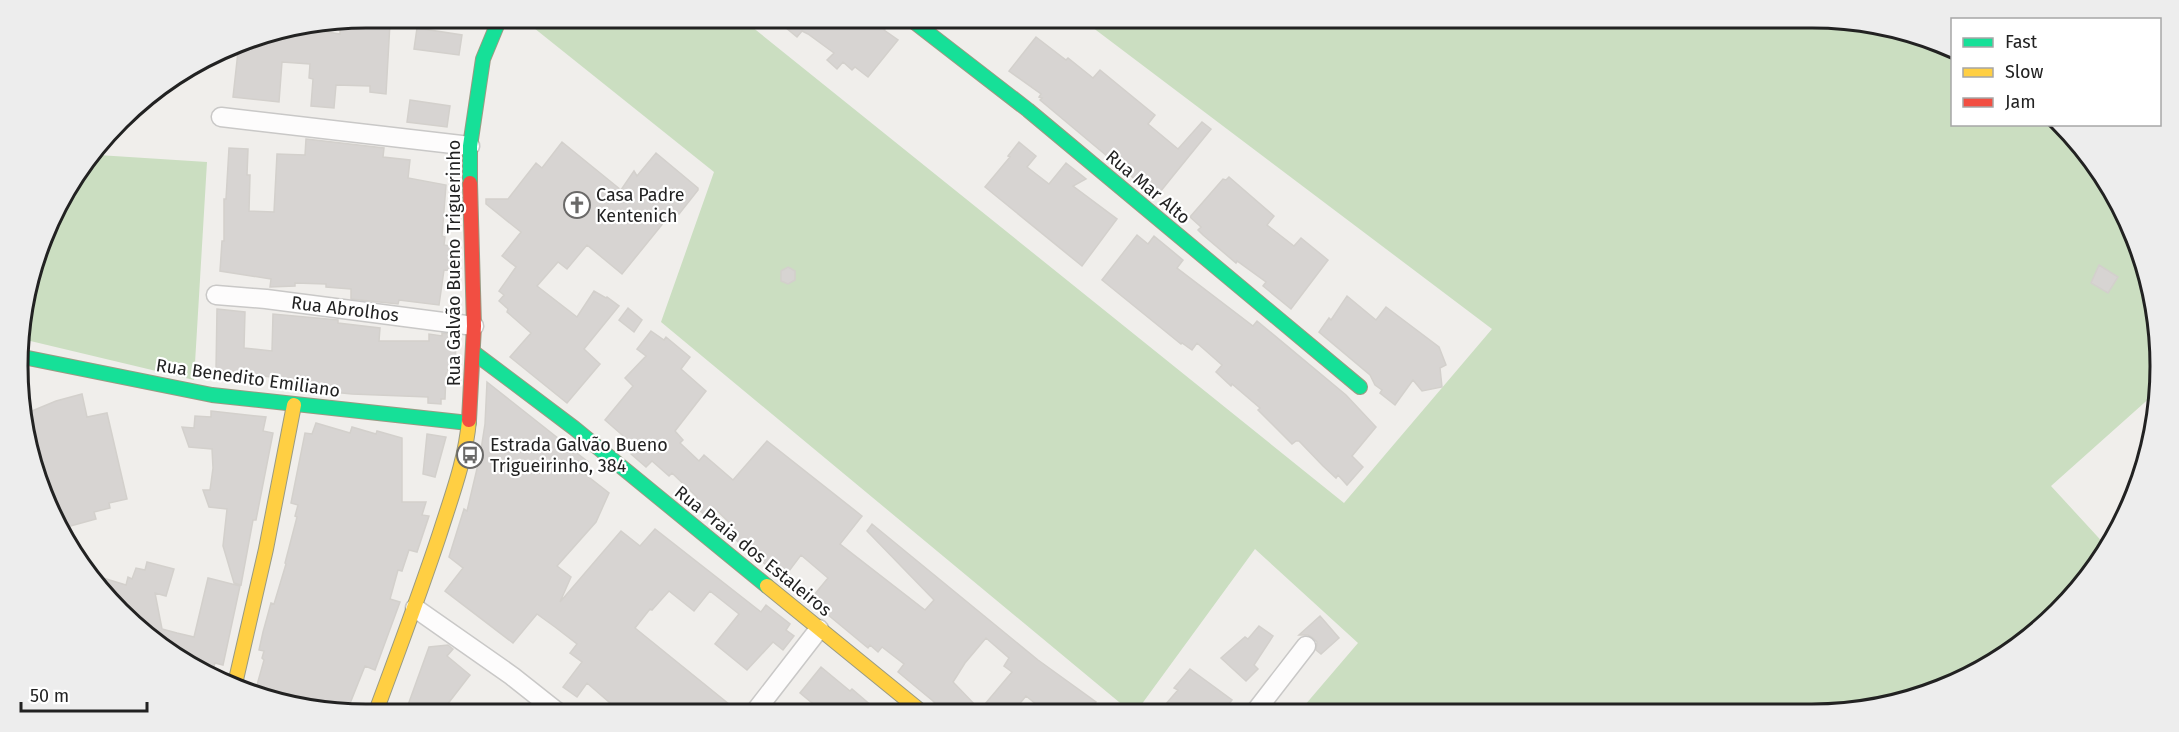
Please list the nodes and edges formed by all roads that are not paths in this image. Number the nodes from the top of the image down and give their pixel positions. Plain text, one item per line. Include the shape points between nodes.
1 (496, 28) edge
2 (922, 28) edge
3 (220, 117) dead end
4 (470, 146) junction
5 (216, 295) dead end
6 (474, 326) junction
7 (473, 352) junction
8 (28, 358) edge
9 (1360, 387) dead end
10 (294, 405) junction
11 (469, 423) junction
12 (415, 608) junction
13 (819, 629) junction
14 (1306, 646) dead end
15 (236, 678) edge
16 (379, 704) edge
17 (547, 704) edge
18 (761, 704) edge
19 (912, 704) edge
20 (1261, 704) edge

1 - 4 street, Rua Galvão Bueno Triguerinho via 483,59
2 - 9 street, Rua Mar Alto via 1028,110
3 - 4 street
4 - 6 street, Rua Galvão Bueno Triguerinho
5 - 6 street, Rua Abrolhos
6 - 7 street, Rua Galvão Bueno Triguerinho
7 - 11 street, Rua Galvão Bueno Triguerinho
7 - 13 street, Rua Praia dos Estaleiros via 574,428
8 - 10 street, Rua Benedito Emiliano via 213,395
10 - 11 street, Rua Benedito Emiliano
10 - 15 street
11 - 12 street, Rua Galvão Bueno Triguerinho via 453,493
12 - 16 street, Rua Galvão Bueno Triguerinho
12 - 17 street
13 - 18 street
13 - 19 street, Rua Praia dos Estaleiros
14 - 20 street

